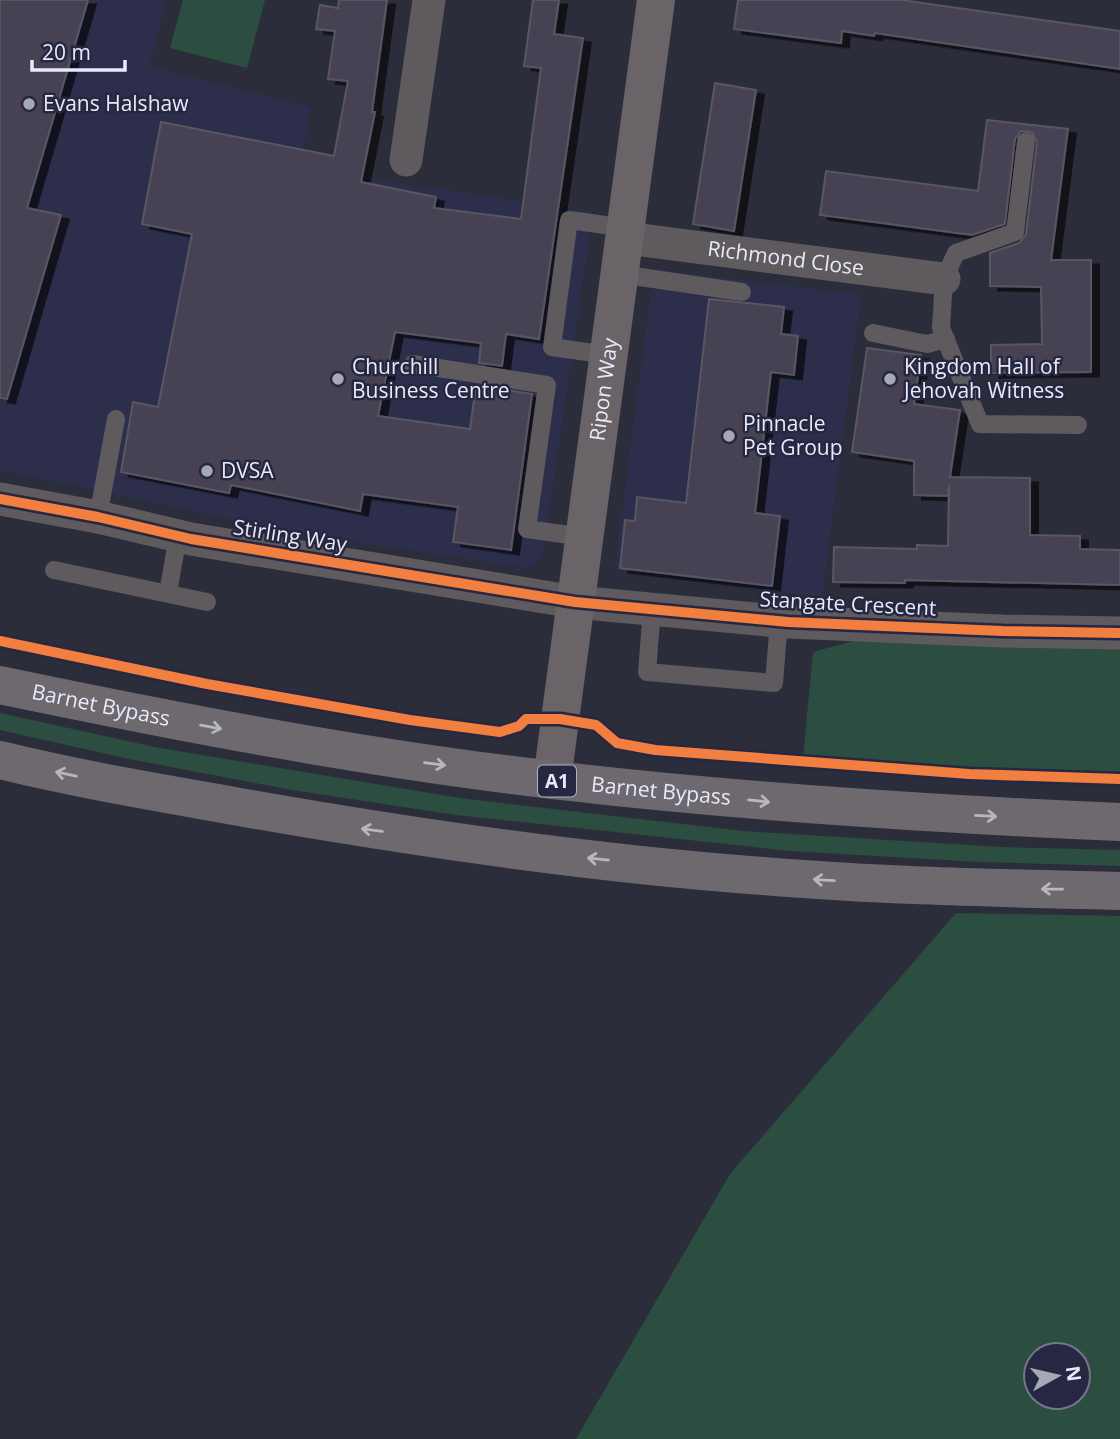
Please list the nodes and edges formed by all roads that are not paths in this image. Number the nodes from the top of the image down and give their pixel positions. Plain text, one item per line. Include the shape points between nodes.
1 (429, 0) edge
2 (656, 0) edge
3 (1026, 141) dead end
4 (406, 160) dead end
5 (624, 247) junction
6 (944, 279) junction
7 (742, 292) dead end
8 (873, 333) dead end
9 (946, 339) junction
10 (608, 355) junction
11 (413, 364) dead end
12 (116, 419) dead end
13 (1078, 425) dead end
14 (0, 499) edge
15 (98, 517) junction
16 (178, 536) junction
17 (584, 537) junction
18 (54, 570) dead end
19 (168, 593) junction
20 (207, 602) dead end
21 (575, 602) junction
22 (653, 609) junction
23 (779, 621) junction
24 (1120, 632) edge
25 (0, 685) edge
26 (0, 761) edge
27 (552, 780) junction
28 (1120, 822) edge
29 (1120, 891) edge

1 - 4 street
2 - 5 street, Ripon Way
3 - 6 lane via 1015,232 956,253
5 - 6 street, Richmond Close
5 - 7 lane
5 - 10 street, Ripon Way
5 - 10 lane via 569,220 552,348
6 - 9 lane via 942,328
8 - 9 lane via 926,344
9 - 13 lane via 980,424
10 - 17 street, Ripon Way
11 - 17 lane via 547,385 527,529
12 - 15 lane
14 - 15 street, Stirling Way
15 - 16 street, Stirling Way
16 - 19 lane
16 - 21 street, Stirling Way
17 - 21 street, Ripon Way
18 - 19 lane
19 - 20 lane
21 - 22 street, Stangate Crescent
21 - 27 street, Ripon Way
22 - 23 street, Stangate Crescent
22 - 23 lane via 647,672 774,683
23 - 24 street, Stangate Crescent
25 -> 27 highway, Barnet Bypass / A1 via 352,752
29 -> 26 highway via 776,877 562,856 357,828
27 -> 28 highway, Barnet Bypass / A1 via 782,804

